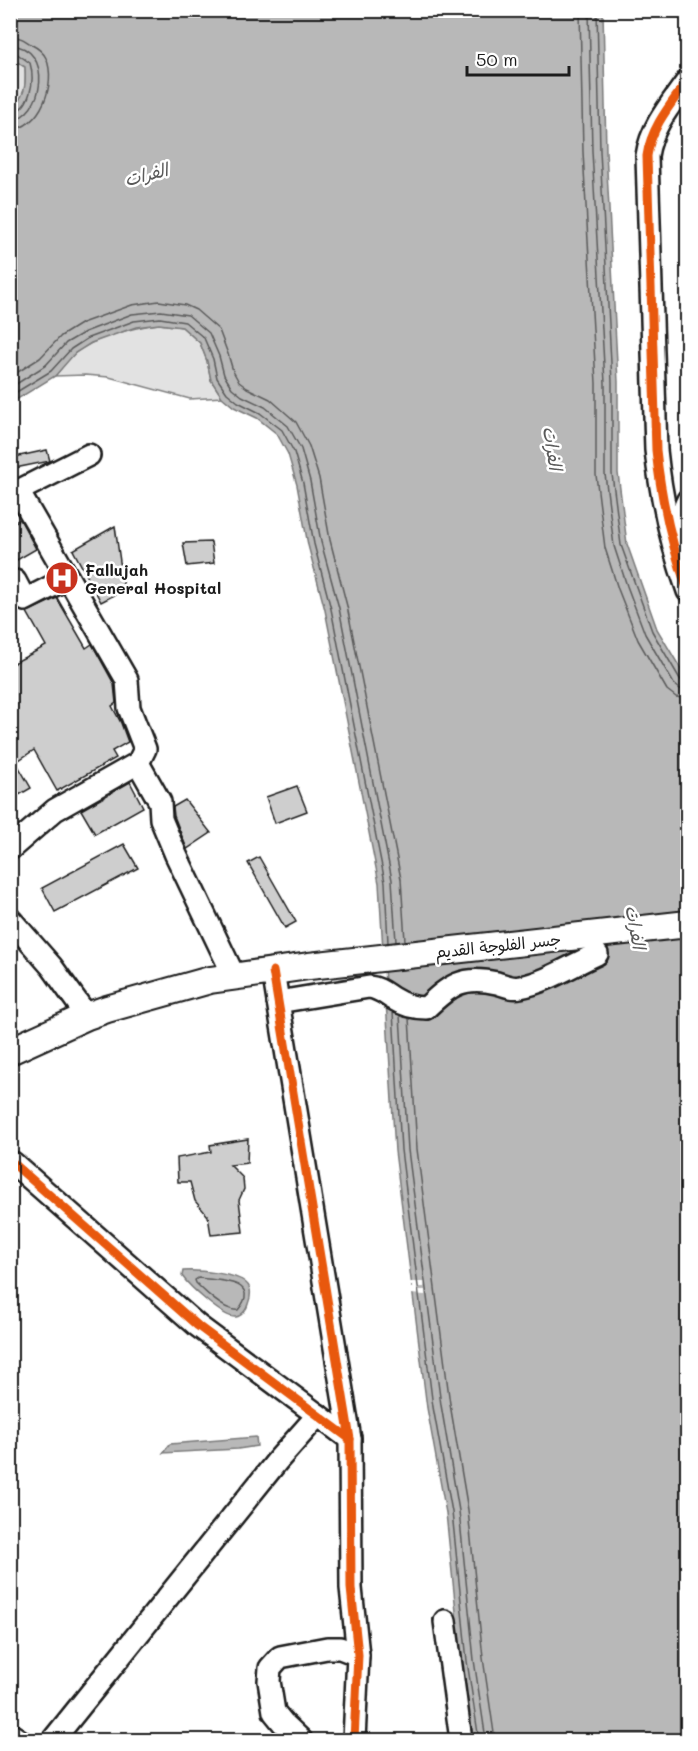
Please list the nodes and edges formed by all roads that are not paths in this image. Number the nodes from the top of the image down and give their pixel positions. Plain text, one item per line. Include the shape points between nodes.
1 (687, 80) edge
2 (89, 455) dead end
3 (14, 494) edge
4 (661, 494) junction
5 (687, 498) edge
6 (687, 561) edge
7 (68, 578) junction
8 (15, 581) dead end
9 (687, 591) edge
10 (138, 763) junction
11 (10, 849) edge
12 (10, 919) edge
13 (687, 924) edge
14 (597, 954) dead end
15 (273, 970) junction
16 (234, 976) junction
17 (278, 1002) junction
18 (87, 1016) junction
19 (10, 1051) edge
20 (10, 1163) edge
21 (318, 1415) junction
22 (350, 1439) junction
23 (445, 1621) dead end
24 (358, 1655) junction
25 (10, 1734) edge
26 (19, 1740) edge
27 (53, 1740) edge
28 (301, 1740) edge
29 (354, 1740) edge
30 (461, 1740) edge

1 - 4 street via 655,127 647,156 656,450
2 - 3 street
3 - 7 street
4 - 5 street
4 - 9 street
5 - 6 street via 680,528
7 - 8 street via 25,600
7 - 10 street via 127,680 129,708 145,749
10 - 11 street via 55,810
10 - 16 street via 160,802 161,819 176,855
12 - 18 street via 52,967
13 - 15 main road, جسر الفلوجة القديم
14 - 17 street via 517,988 465,981 444,991 426,1008 393,999 378,987
15 - 16 main road, جسر الفلوجة القديم
15 - 17 street
16 - 18 main road, جسر الفلوجة القديم
17 - 22 street
18 - 19 main road, جسر الفلوجة القديم
20 - 21 street via 198,1326
21 - 22 street
21 - 27 street
22 - 24 street via 351,1588
23 - 30 street
24 - 28 street via 327,1648 280,1657 270,1668 274,1712
24 - 29 street
25 - 26 street

